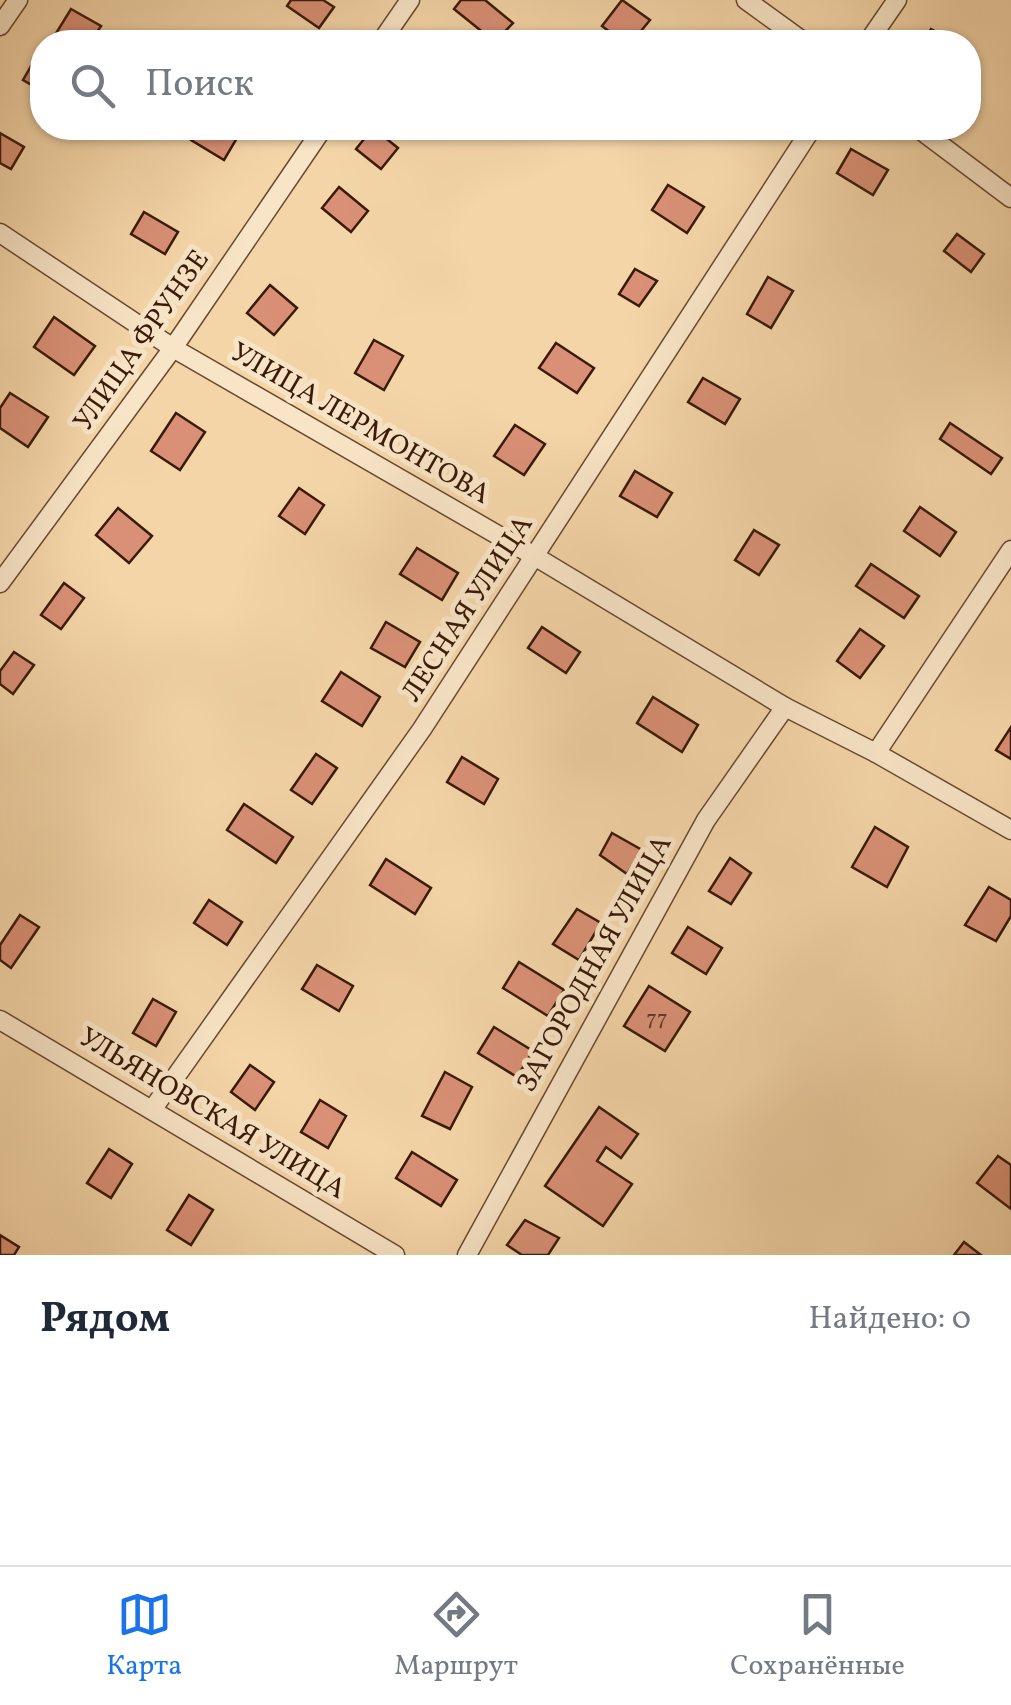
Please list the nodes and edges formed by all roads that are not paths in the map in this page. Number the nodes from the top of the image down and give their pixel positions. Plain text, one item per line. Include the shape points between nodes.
1 (18, 0) edge
2 (410, 0) edge
3 (746, 0) edge
4 (896, 0) edge
5 (0, 26) edge
6 (389, 30) edge
7 (787, 30) edge
8 (876, 30) edge
9 (315, 140) edge
10 (804, 140) edge
11 (934, 140) edge
12 (1011, 198) edge
13 (0, 233) edge
14 (173, 348) junction
15 (1011, 550) edge
16 (536, 557) junction
17 (0, 583) edge
18 (785, 708) junction
19 (876, 752) junction
20 (1011, 830) edge
21 (0, 1020) edge
22 (152, 1110) junction
23 (395, 1255) edge
24 (466, 1255) edge

1 - 5 street
2 - 6 street
3 - 7 street
4 - 8 street
9 - 14 street, УЛИЦА ФРУНЗЕ
10 - 16 street, ЛЕСНАЯ УЛИЦА
11 - 12 street
13 - 14 street, УЛИЦА ЛЕРМОНТОВА
14 - 16 street, УЛИЦА ЛЕРМОНТОВА
14 - 17 street, УЛИЦА ФРУНЗЕ
15 - 19 street
16 - 18 street, УЛИЦА ЛЕРМОНТОВА
16 - 22 street, ЛЕСНАЯ УЛИЦА via 422,730
18 - 19 street, УЛИЦА ЛЕРМОНТОВА
18 - 24 street, ЗАГОРОДНАЯ УЛИЦА via 706,820
19 - 20 street, УЛИЦА ЛЕРМОНТОВА
21 - 22 street, УЛЬЯНОВСКАЯ УЛИЦА
22 - 23 street, УЛЬЯНОВСКАЯ УЛИЦА

